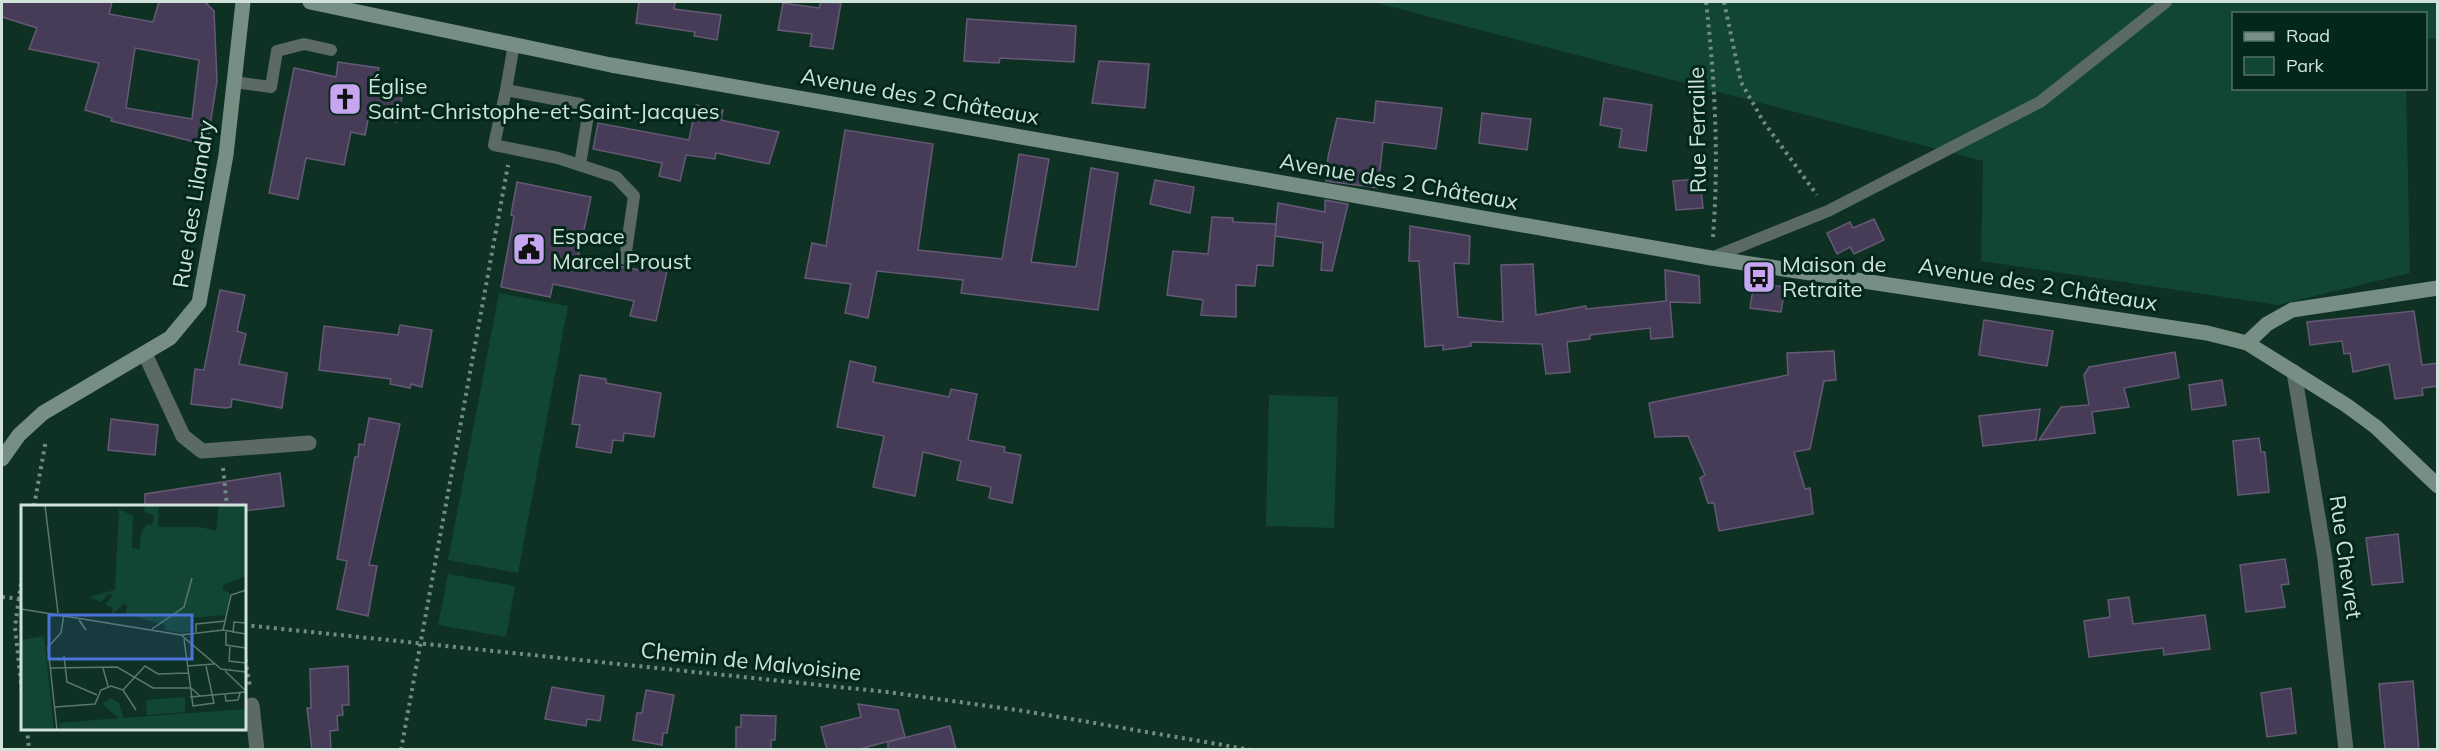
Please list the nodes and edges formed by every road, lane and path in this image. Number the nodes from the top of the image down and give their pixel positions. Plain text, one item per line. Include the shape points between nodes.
1 (243, 2) edge
2 (310, 2) edge
3 (1706, 2) edge
4 (1724, 2) edge
5 (2166, 2) edge
6 (513, 44) junction
7 (331, 50) dead end
8 (234, 82) junction
9 (506, 90) junction
10 (511, 149) junction
11 (580, 165) junction
12 (1827, 211) junction
13 (1711, 258) junction
14 (625, 259) dead end
15 (2438, 288) edge
16 (2247, 343) junction
17 (145, 354) junction
18 (2294, 372) junction
19 (48, 435) dead end
20 (309, 443) dead end
21 (221, 450) junction
22 (2, 459) edge
23 (2438, 486) edge
24 (34, 505) edge
25 (227, 505) edge
26 (2, 597) edge
27 (21, 599) edge
28 (246, 625) edge
29 (420, 643) junction
30 (246, 665) edge
31 (21, 683) edge
32 (252, 705) joint
33 (27, 730) edge
34 (29, 750) edge
35 (257, 750) edge
36 (401, 750) edge
37 (1252, 750) edge
38 (2346, 750) edge

1 - 8 main road, Rue des Lilandry
2 - 6 main road, Avenue des 2 Châteaux
3 - 13 path, Rue Ferraille via 1715,79 1717,186
4 - 12 path via 1741,81 1763,121
5 - 12 lane via 2040,102
6 - 9 lane
6 - 13 main road, Avenue des 2 Châteaux via 610,65
7 - 8 lane via 304,44 277,51 271,87
8 - 17 main road, Rue des Lilandry via 226,155 199,303 170,338
9 - 10 lane via 494,145
9 - 11 lane via 580,104 588,115
10 - 11 lane
10 - 29 path
11 - 14 lane via 616,177 634,196
12 - 13 lane
13 - 16 main road, Avenue des 2 Châteaux via 2207,333
15 - 16 main road via 2292,310 2267,324
16 - 18 main road, Avenue des 2 Châteaux
17 - 21 street via 183,436 202,451
17 - 22 main road, Rue des Lilandry via 43,413 19,435
18 - 23 main road, Avenue des 2 Châteaux via 2376,427
18 - 38 street, Rue Chevret via 2325,559
19 - 24 path
20 - 21 street
21 - 25 path
26 - 27 path
27 - 31 path via 15,627
28 - 29 path, Chemin de Malvoisine
29 - 36 path
29 - 37 path, Chemin de Malvoisine via 886,692
30 - 32 path
32 - 35 street
33 - 34 path

